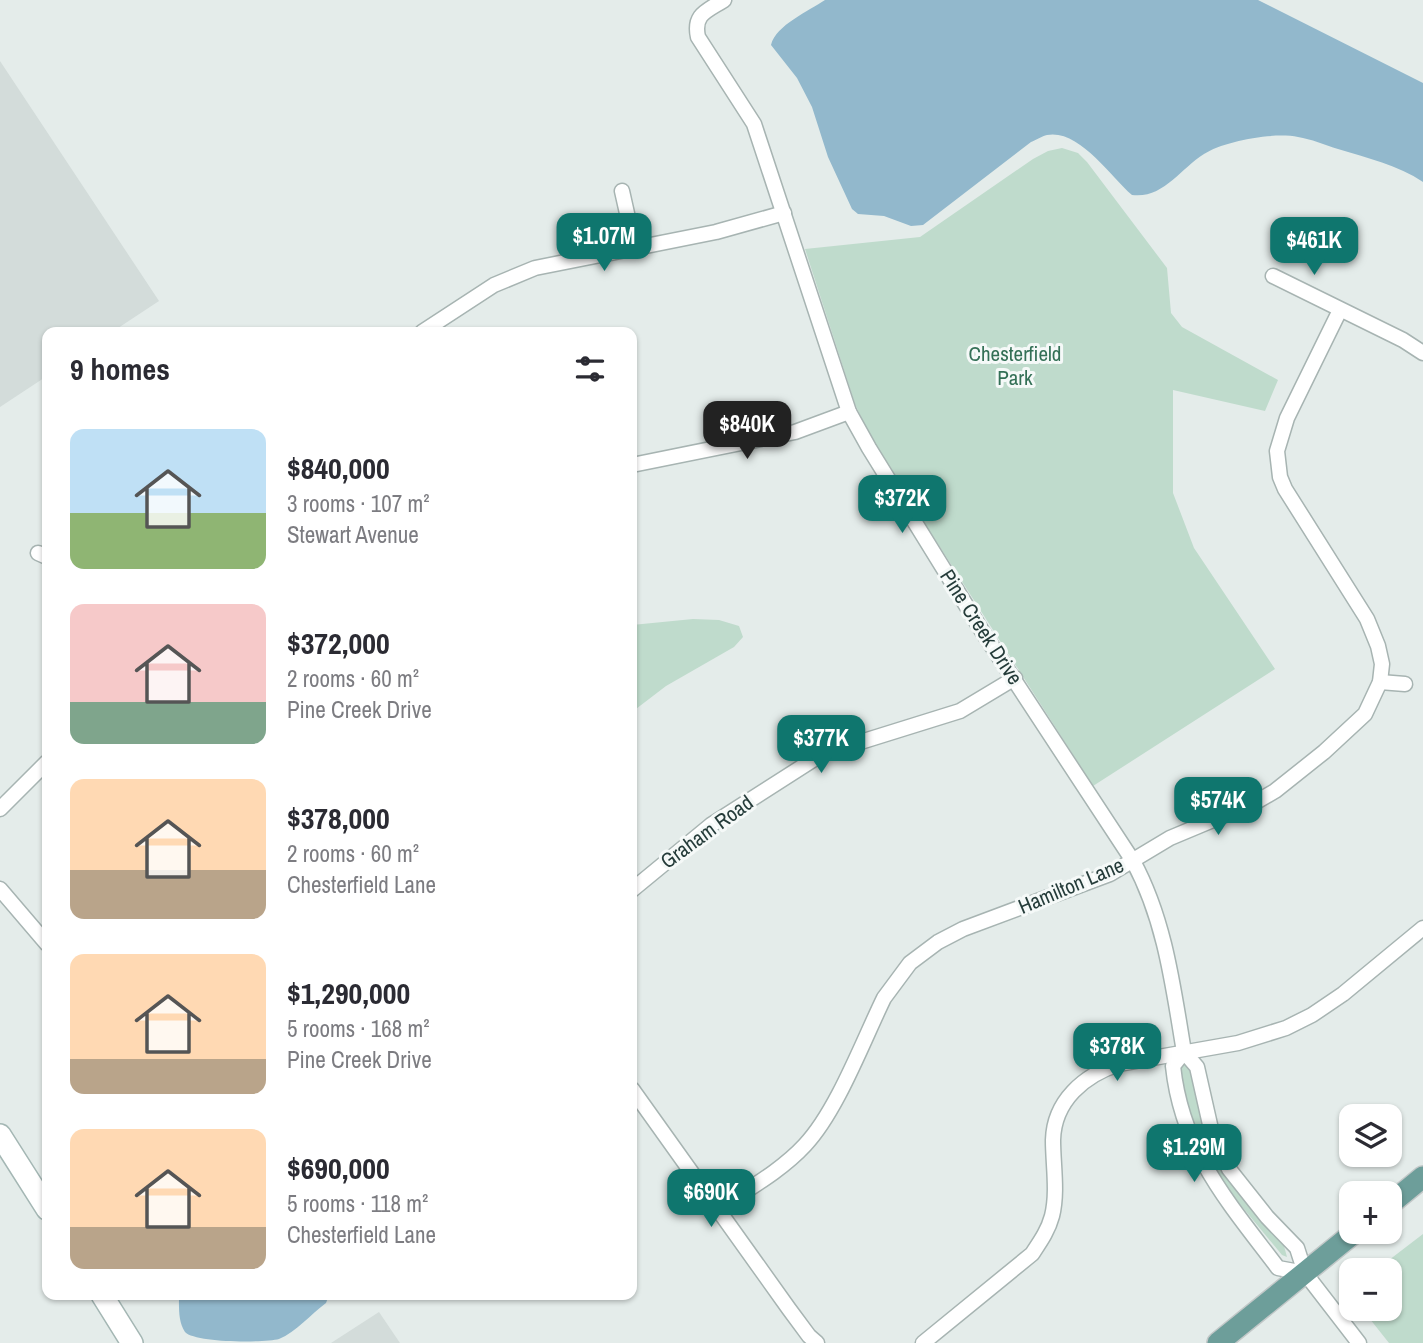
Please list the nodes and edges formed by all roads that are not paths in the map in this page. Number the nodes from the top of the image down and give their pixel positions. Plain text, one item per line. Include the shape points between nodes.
1 (724, 0) edge
2 (622, 191) dead end
3 (785, 213) junction
4 (635, 248) junction
5 (1273, 276) dead end
6 (1340, 310) junction
7 (430, 327) edge
8 (1423, 353) edge
9 (849, 412) junction
10 (637, 464) edge
11 (1015, 678) junction
12 (1380, 682) junction
13 (1405, 684) dead end
14 (42, 767) edge
15 (0, 809) edge
16 (1133, 861) junction
17 (637, 886) edge
18 (0, 888) edge
19 (1423, 928) edge
20 (42, 938) edge
21 (1184, 1052) junction
22 (637, 1096) edge
23 (0, 1135) edge
24 (6, 1158) edge
25 (1423, 1177) edge
26 (1402, 1194) edge
27 (42, 1203) edge
28 (718, 1209) junction
29 (1340, 1244) edge
30 (1305, 1273) junction
31 (105, 1300) edge
32 (132, 1343) edge
33 (817, 1343) edge
34 (923, 1343) edge
35 (1218, 1343) edge
36 (1359, 1343) edge

1 - 3 street, Pine Creek Drive via 704,12 696,26 698,37 754,124
2 - 4 street
3 - 4 street
3 - 9 street, Pine Creek Drive
4 - 7 street via 508,277
5 - 6 street
6 - 8 street
6 - 12 street, Hamilton Lane via 1287,418 1278,464 1296,510 1374,633
9 - 10 street via 783,435
9 - 11 street, Pine Creek Drive
11 - 16 street, Pine Creek Drive
11 - 17 street, Graham Road via 960,711 822,754 711,825
12 - 13 street
12 - 16 street, Hamilton Lane via 1365,714 1351,729 1275,791 1170,838
14 - 15 street
16 - 21 street, Pine Creek Drive via 1147,886 1162,932
16 - 28 street, Hamilton Lane via 1093,881 963,929 910,963 884,998 820,1126 780,1167
18 - 20 street
19 - 21 street via 1312,1015 1238,1043
21 - 30 street, Pine Creek Drive via 1197,1067 1211,1129 1228,1170 1297,1248
21 - 30 street, Pine Creek Drive via 1172,1066 1175,1094 1210,1177 1278,1268
21 - 34 street via 1102,1069 1076,1087 1055,1124 1055,1201 1043,1238 1032,1254
22 - 28 street
23 - 24 street
24 - 27 street
25 - 26 main road
28 - 33 street
29 - 30 main road
30 - 35 main road
30 - 36 street, Pine Creek Drive
31 - 32 street

